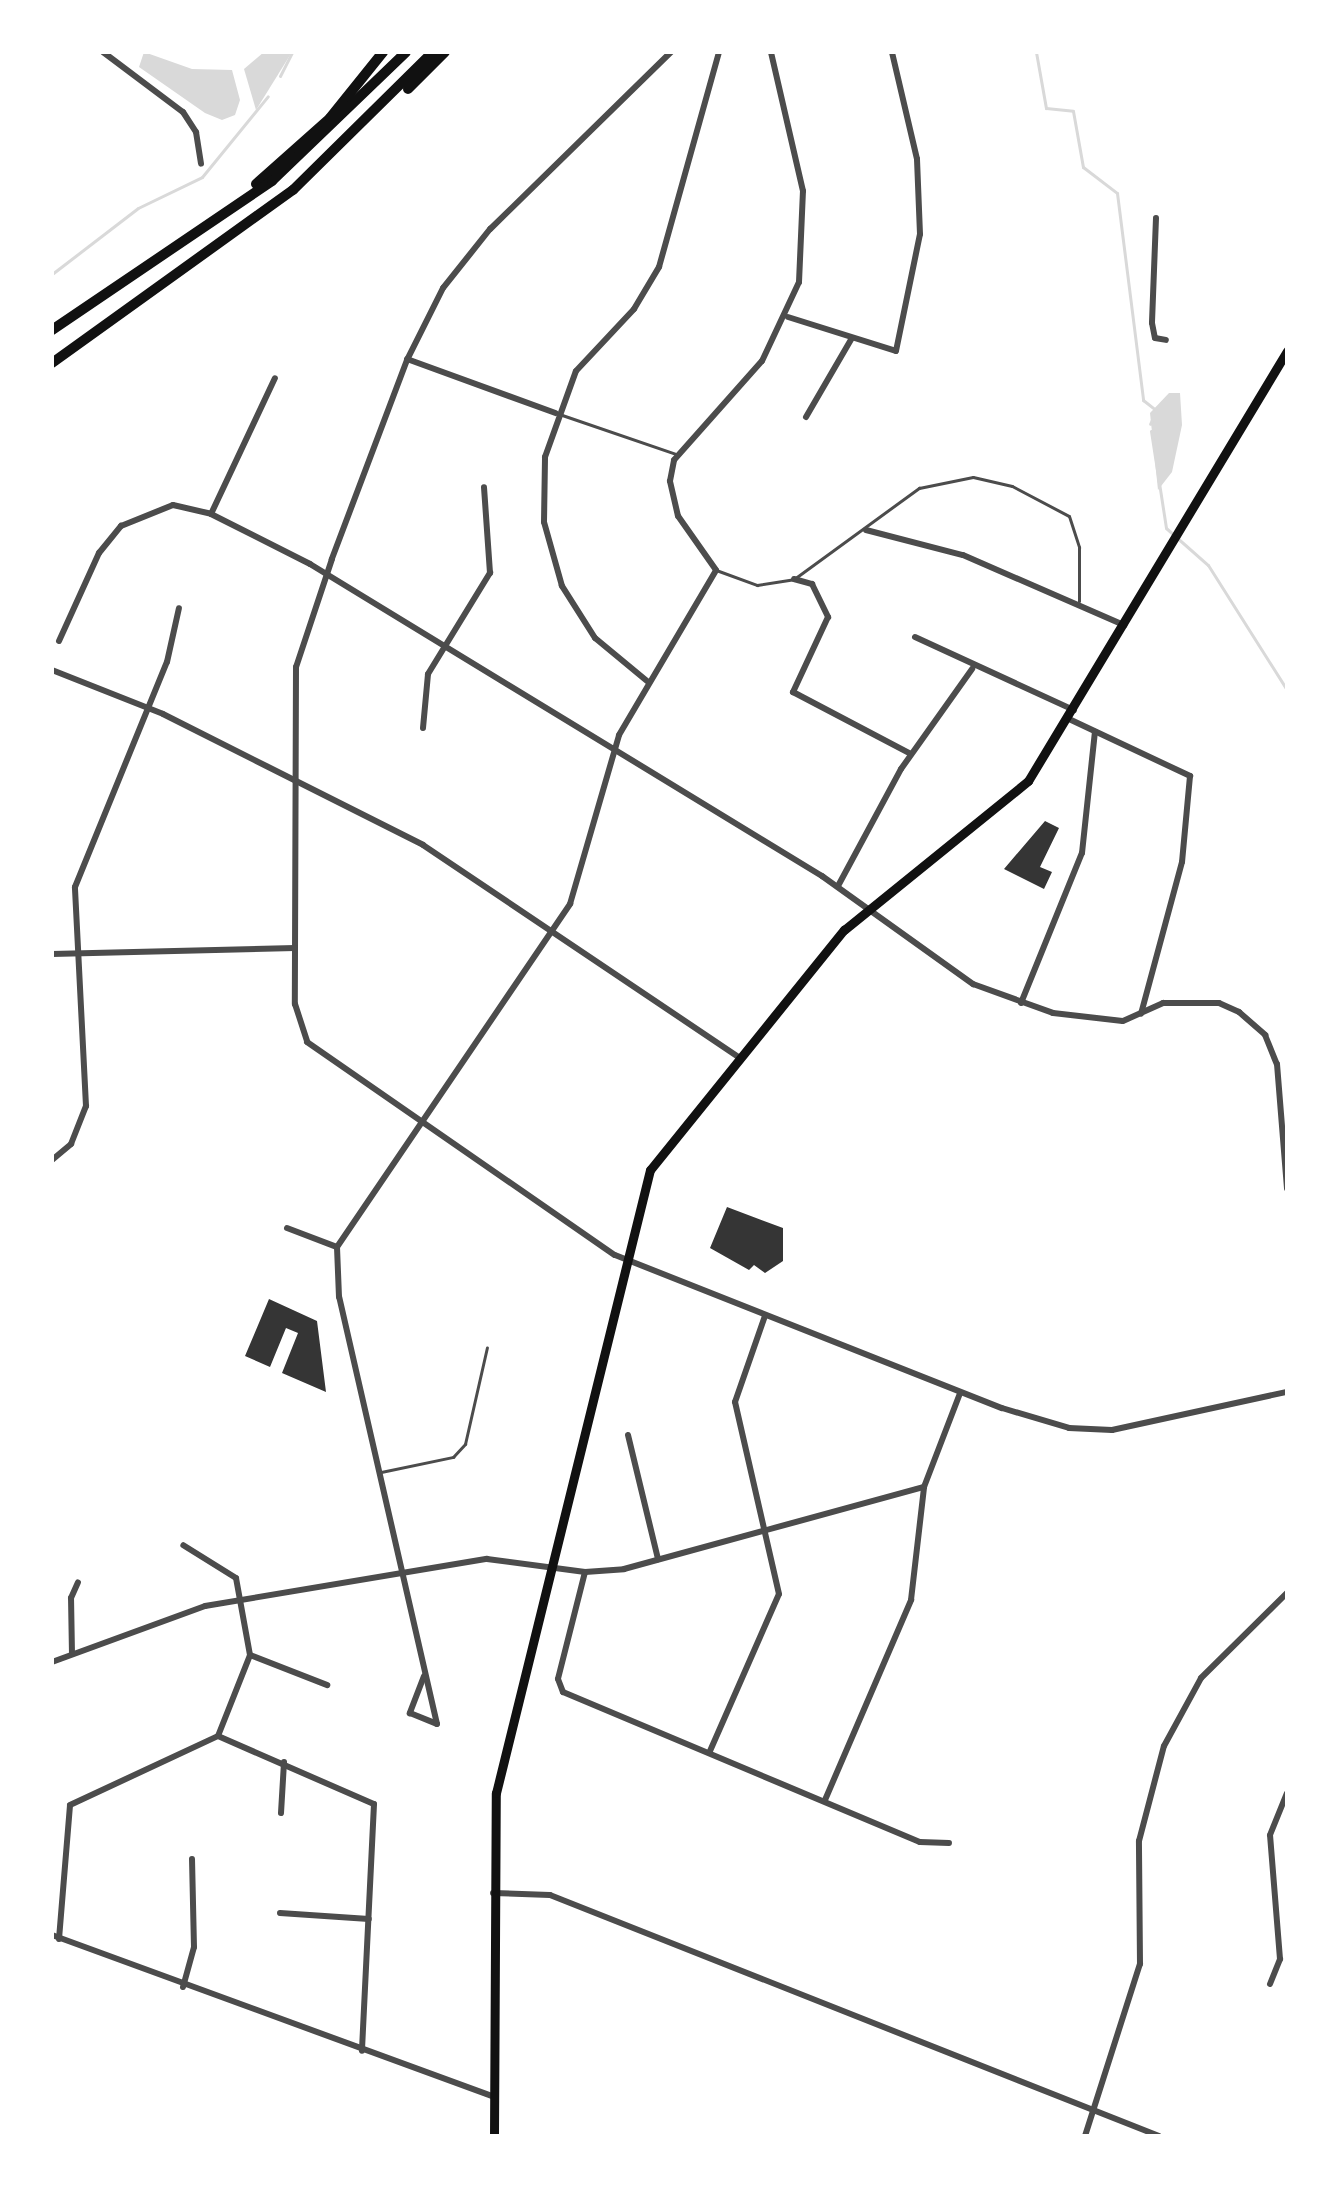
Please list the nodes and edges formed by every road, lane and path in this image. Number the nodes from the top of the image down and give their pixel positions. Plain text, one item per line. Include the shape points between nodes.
1 (103, 52) edge
2 (383, 52) edge
3 (406, 52) edge
4 (433, 52) edge
5 (445, 52) edge
6 (671, 52) edge
7 (719, 52) edge
8 (771, 52) edge
9 (892, 52) edge
10 (378, 114) junction
11 (201, 164) dead end
12 (218, 216) junction
13 (1156, 218) dead end
14 (788, 317) junction
15 (52, 330) edge
16 (852, 338) junction
17 (1166, 340) dead end
18 (1287, 351) edge
19 (407, 359) junction
20 (52, 363) edge
21 (1283, 370) edge
22 (275, 378) dead end
23 (555, 413) junction
24 (806, 417) dead end
25 (679, 455) junction
26 (484, 487) dead end
27 (211, 514) junction
28 (866, 530) junction
29 (716, 570) junction
30 (327, 574) junction
31 (794, 579) junction
32 (1079, 601) junction
33 (179, 608) dead end
34 (1126, 626) junction
35 (915, 637) dead end
36 (59, 641) dead end
37 (444, 648) junction
38 (972, 669) junction
39 (52, 670) edge
40 (647, 681) junction
41 (148, 708) junction
42 (1072, 715) junction
43 (423, 728) dead end
44 (1095, 732) junction
45 (613, 749) junction
46 (911, 754) junction
47 (294, 778) junction
48 (838, 886) junction
49 (869, 907) junction
50 (553, 930) junction
51 (295, 948) junction
52 (74, 952) junction
53 (52, 954) edge
54 (1021, 1003) junction
55 (1141, 1014) junction
56 (738, 1057) junction
57 (422, 1121) junction
58 (52, 1160) edge
59 (1287, 1189) edge
60 (287, 1228) dead end
61 (337, 1247) junction
62 (624, 1258) junction
63 (765, 1316) junction
64 (487, 1347) dead end
65 (1287, 1392) edge
66 (960, 1393) junction
67 (628, 1435) dead end
68 (377, 1473) junction
69 (924, 1487) junction
70 (766, 1529) junction
71 (183, 1545) dead end
72 (658, 1559) junction
73 (550, 1565) junction
74 (585, 1572) junction
75 (400, 1573) junction
76 (78, 1582) dead end
77 (1287, 1593) edge
78 (242, 1599) junction
79 (72, 1654) junction
80 (250, 1655) junction
81 (52, 1662) edge
82 (424, 1676) junction
83 (327, 1685) dead end
84 (218, 1736) junction
85 (710, 1751) junction
86 (284, 1762) junction
87 (1287, 1793) edge
88 (825, 1800) junction
89 (281, 1813) dead end
90 (949, 1843) dead end
91 (192, 1859) dead end
92 (493, 1893) junction
93 (280, 1913) dead end
94 (369, 1919) junction
95 (56, 1937) edge
96 (1270, 1984) dead end
97 (183, 1987) junction
98 (362, 2051) junction
99 (494, 2097) junction
100 (1093, 2112) junction
101 (494, 2136) edge
102 (1085, 2136) edge
103 (1159, 2136) edge

1 - 11 street via 183,112 196,132
2 - 12 main road via 318,131
3 - 12 main road via 310,149
4 - 10 main road
5 - 10 main road
6 - 19 street via 490,229 443,288
7 - 23 street via 659,267 634,309 589,352
8 - 14 street via 805,221
9 - 16 street via 919,172 916,283 896,351
10 - 20 main road via 272,207
12 - 15 main road
13 - 17 street via 1152,323 1155,338
14 - 16 street
14 - 25 street via 743,386
16 - 24 street
18 - 21 main road
19 - 23 street
19 - 30 street
21 - 34 main road
22 - 27 street
23 - 25 lane
23 - 40 street via 542,478 553,560 595,638
25 - 29 street via 670,481 678,516
26 - 37 street via 490,573
27 - 30 street
27 - 36 street via 173,505 121,526 99,553
28 - 31 lane
28 - 32 street via 956,553
28 - 32 lane via 941,479 973,477 1012,486 1069,516 1079,547
29 - 31 lane via 757,585
29 - 40 street
30 - 37 street
30 - 47 street via 298,654
31 - 46 street via 812,584 828,617 793,692
32 - 34 street
33 - 41 street
34 - 42 main road
35 - 38 street
37 - 43 street via 422,690
37 - 45 street
38 - 42 street
38 - 46 street
39 - 41 street
40 - 45 street
41 - 47 street
41 - 52 street via 78,877
42 - 44 street
42 - 49 main road via 1009,801
44 - 54 street via 1082,853
44 - 55 street via 1183,768 1191,781 1182,862
45 - 48 street
45 - 50 street via 578,888
46 - 48 street
47 - 50 street via 423,845
47 - 51 street
48 - 49 street
49 - 54 street via 967,980
49 - 56 main road
50 - 56 street
50 - 57 street
51 - 52 street
51 - 57 street via 295,1004 307,1042
52 - 53 street
52 - 58 street via 86,1106 71,1144
54 - 55 street via 1123,1021
55 - 59 street via 1163,1003 1219,1003 1265,1035 1281,1085
56 - 62 main road via 657,1157
57 - 61 street
57 - 62 street
60 - 61 street
61 - 68 street via 334,1275
62 - 63 street
62 - 73 main road
63 - 66 street
63 - 70 street via 735,1402
64 - 68 lane via 465,1444 453,1457
65 - 66 street via 1104,1430 1042,1422
66 - 69 street
67 - 72 street
68 - 75 street
69 - 70 street
69 - 88 street via 915,1590
70 - 72 street
70 - 85 street via 779,1586 776,1610
71 - 78 street via 233,1575
72 - 74 street
73 - 74 street
73 - 75 street via 492,1559
73 - 92 main road via 496,1793
74 - 85 street via 558,1679 563,1692
75 - 78 street
75 - 82 street
76 - 79 street via 71,1598
77 - 100 street via 1201,1678 1164,1746 1139,1841 1143,1951
78 - 79 street via 169,1615
78 - 80 street
79 - 81 street
80 - 83 street
80 - 84 street
82 - 82 street via 410,1713 437,1724
84 - 86 street
84 - 95 street via 70,1805
85 - 88 street
86 - 89 street
86 - 94 street via 374,1804
87 - 96 street via 1270,1835 1280,1959
88 - 90 street via 920,1842
91 - 97 street via 194,1947
92 - 99 main road
92 - 100 street via 550,1895
93 - 94 street
94 - 98 street
95 - 97 street
97 - 98 street
98 - 99 street
99 - 101 main road
100 - 102 street
100 - 103 street

